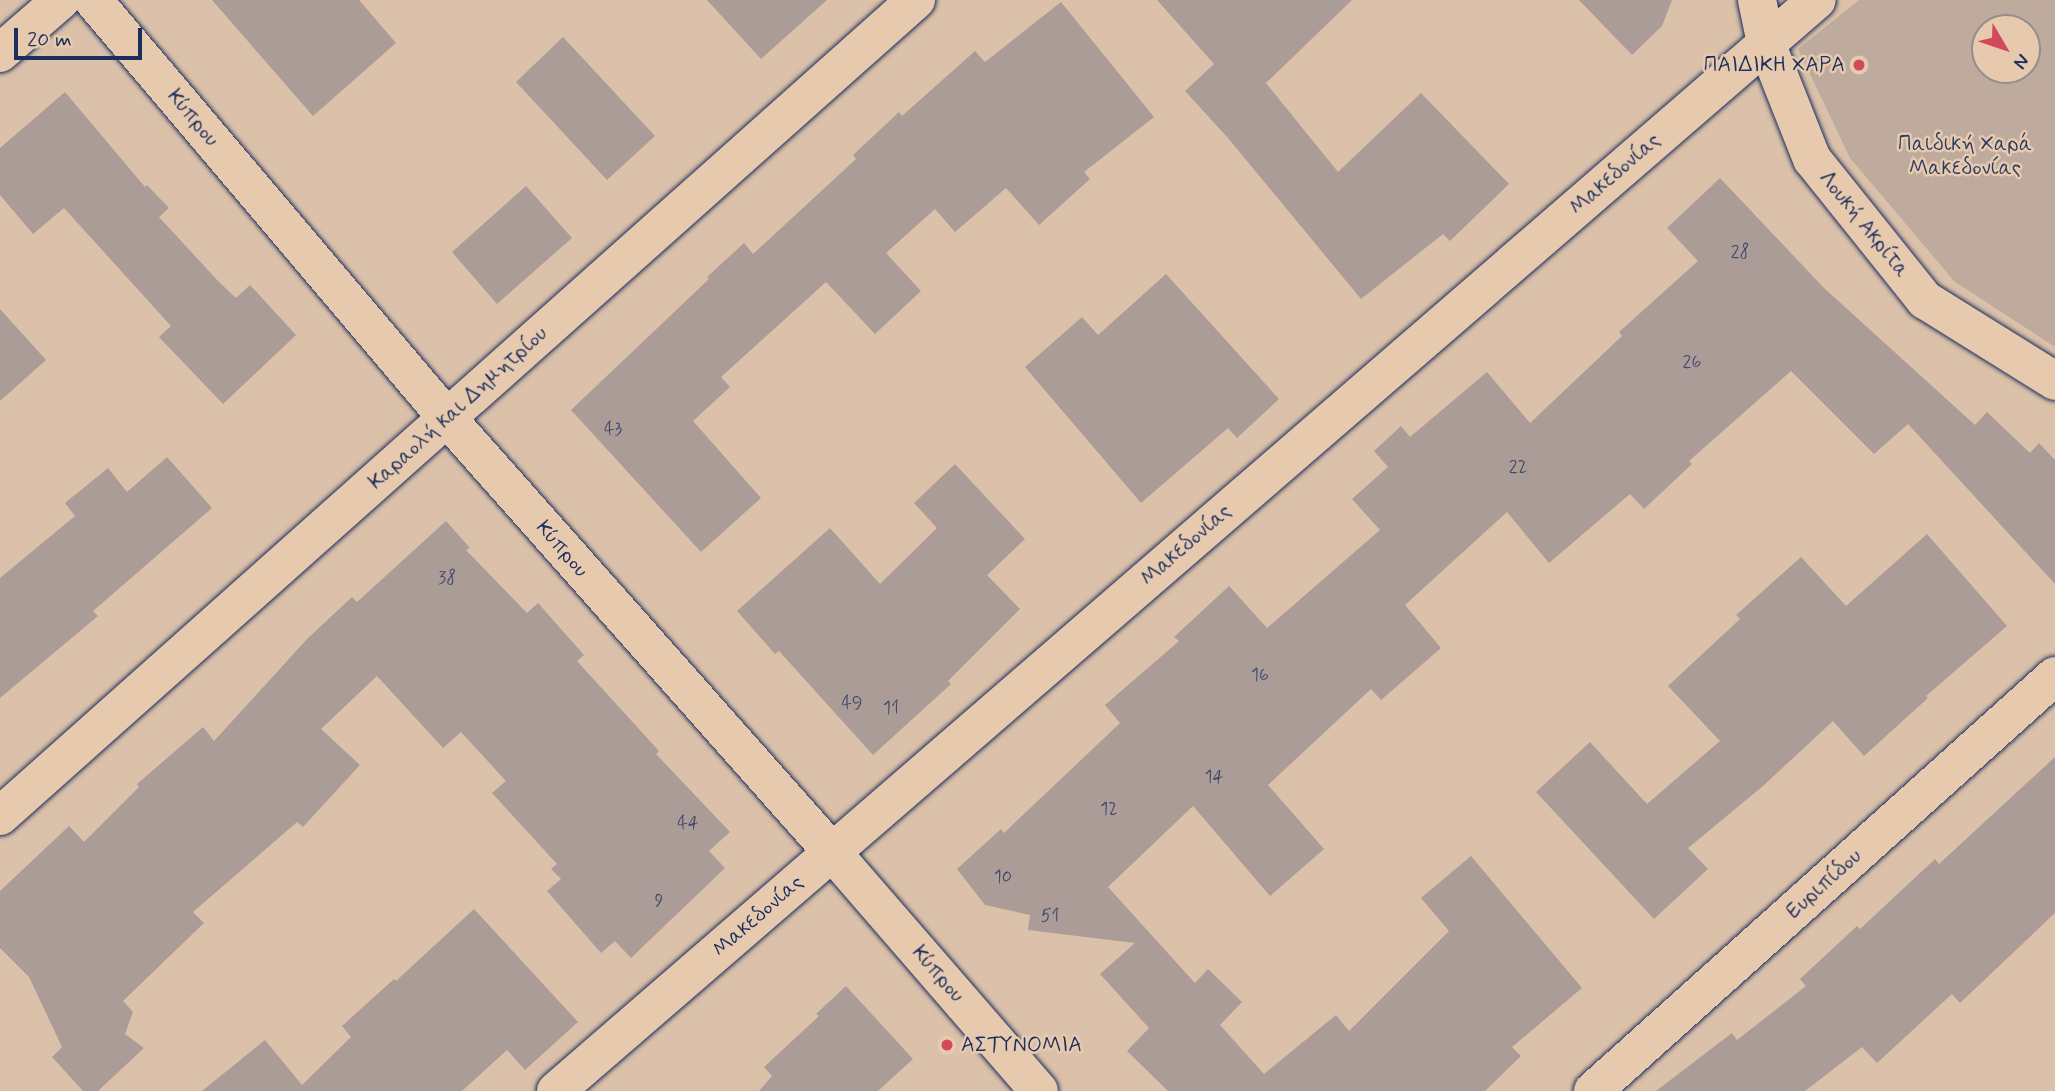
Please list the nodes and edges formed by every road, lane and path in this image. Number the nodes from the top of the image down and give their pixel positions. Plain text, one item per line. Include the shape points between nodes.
1 (61, 0) edge
2 (93, 0) edge
3 (916, 0) edge
4 (1757, 0) edge
5 (1817, 0) edge
6 (1766, 43) junction
7 (0, 53) edge
8 (2055, 381) edge
9 (447, 418) junction
10 (2055, 676) edge
11 (0, 816) edge
12 (832, 852) junction
13 (556, 1091) edge
14 (1039, 1091) edge
15 (1593, 1091) edge

1 - 7 street
2 - 9 street, Κύπρου
3 - 9 street, Καραολή και Δημητρίου
4 - 6 street, Λουκή Ακρίτα
5 - 6 street, Μακεδονίας
6 - 8 street, Λουκή Ακρίτα via 1812,159 1925,300
6 - 12 street, Μακεδονίας
9 - 11 street, Καραολή και Δημητρίου
9 - 12 street, Κύπρου
10 - 15 street, Ευριπίδου
12 - 13 street, Μακεδονίας
12 - 14 street, Κύπρου

